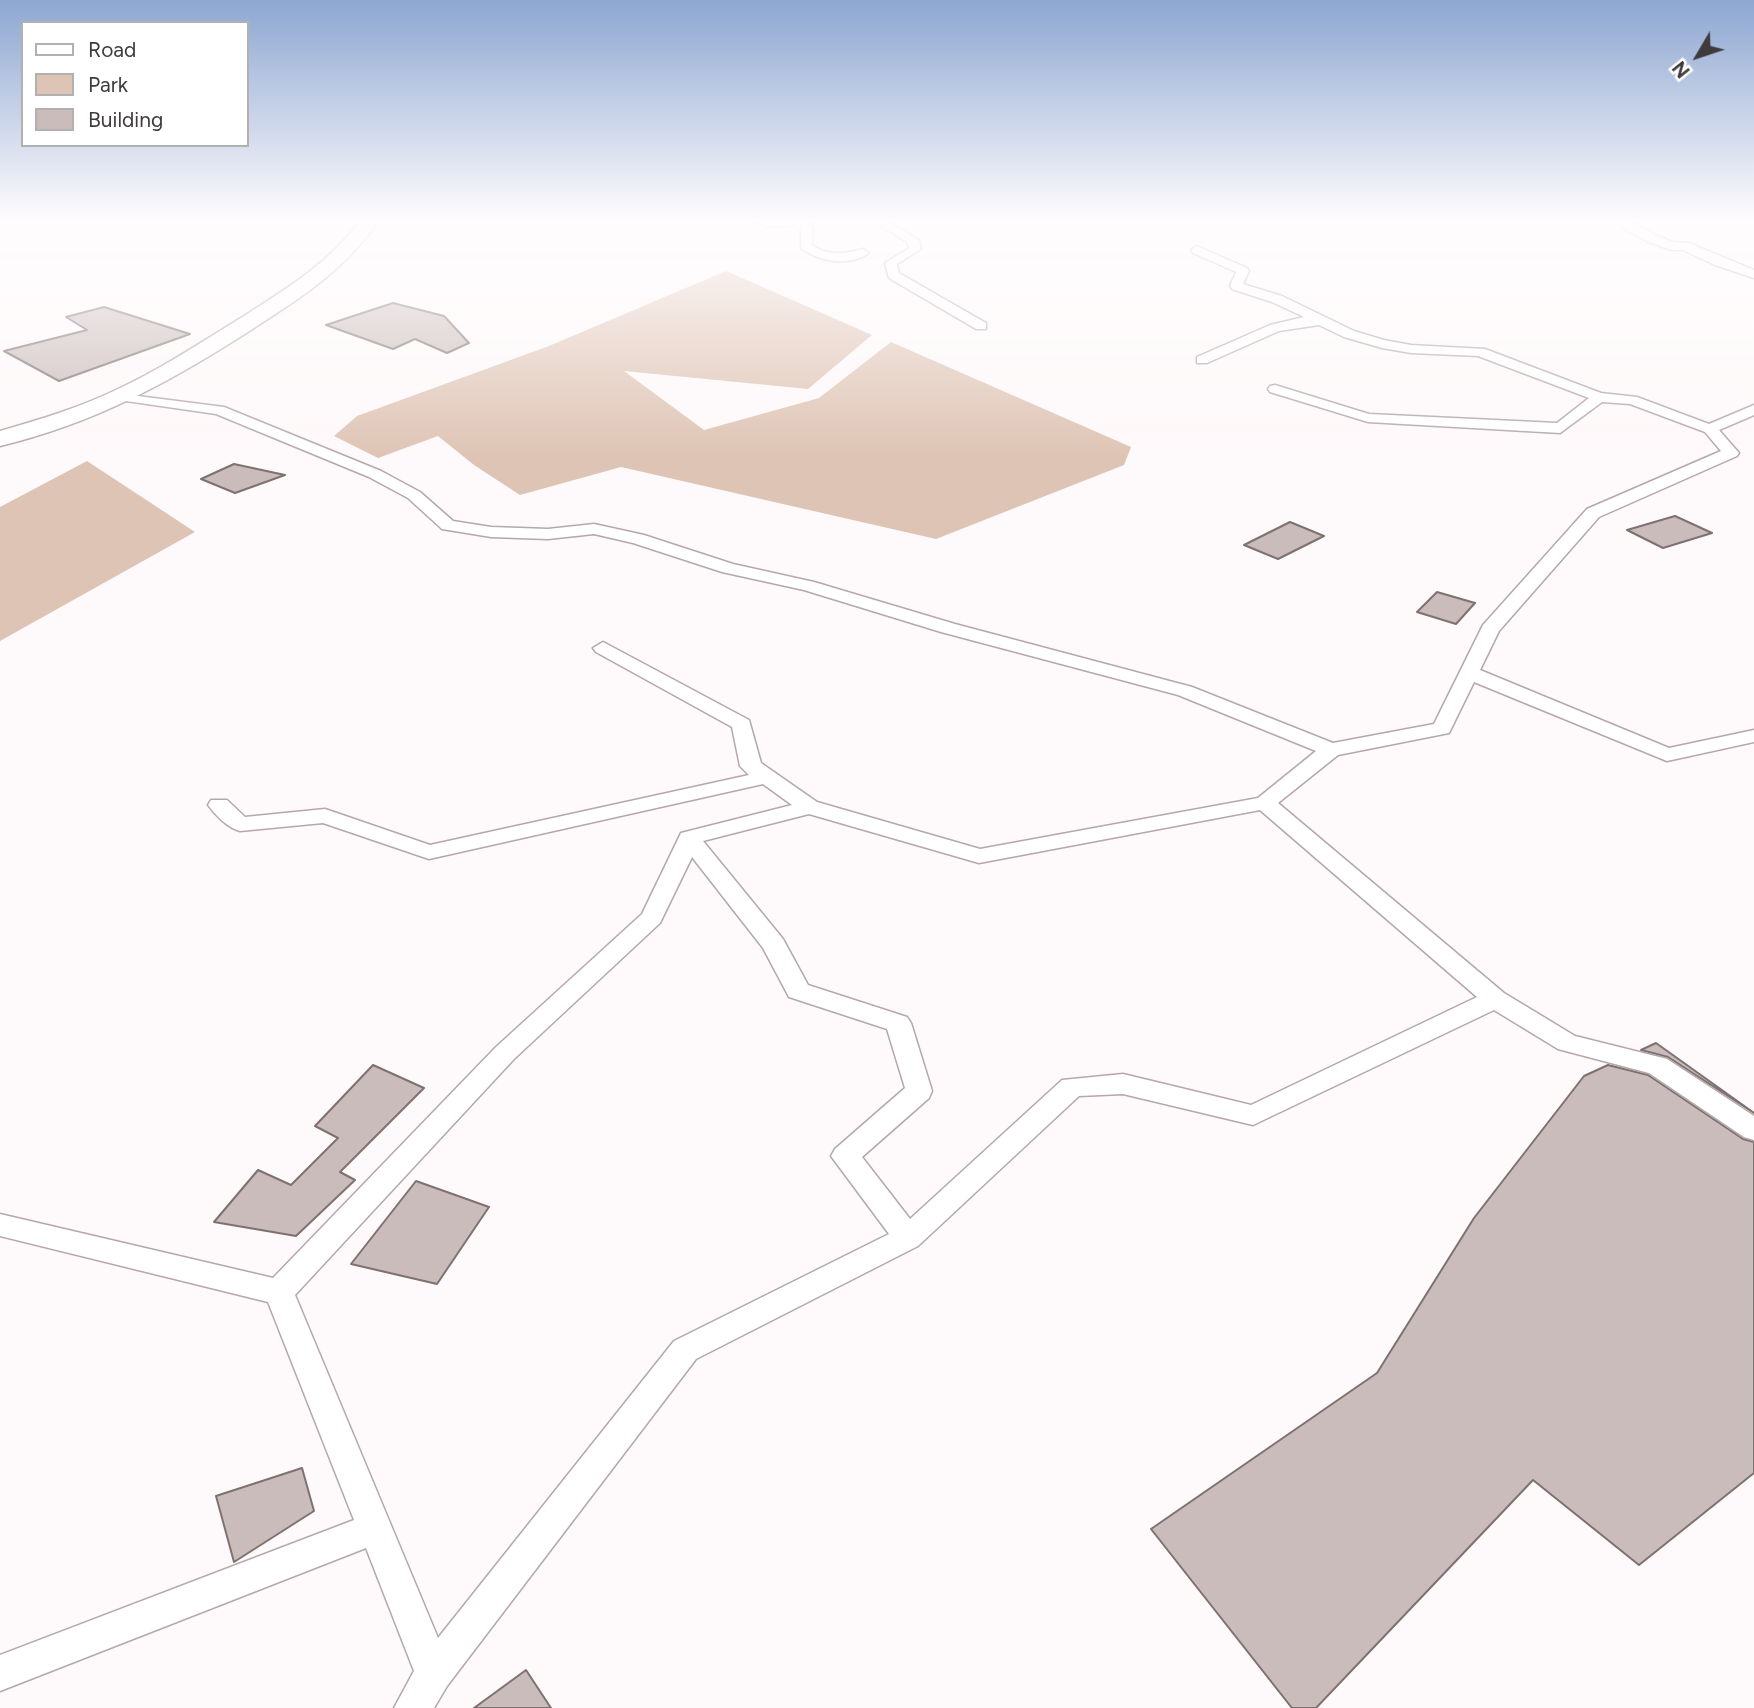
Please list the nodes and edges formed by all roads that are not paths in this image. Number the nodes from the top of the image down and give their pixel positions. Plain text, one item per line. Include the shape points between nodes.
1 (286, 299) edge
2 (934, 299) edge
3 (1276, 299) edge
4 (1318, 321) junction
5 (981, 326) dead end
6 (1202, 360) dead end
7 (1275, 389) dead end
8 (119, 396) junction
9 (1600, 397) junction
10 (1754, 409) edge
11 (1710, 429) junction
12 (0, 439) edge
13 (603, 648) dead end
14 (1469, 673) junction
15 (1754, 736) edge
16 (1331, 750) junction
17 (767, 777) junction
18 (1265, 803) junction
19 (219, 805) dead end
20 (809, 807) junction
21 (689, 838) junction
22 (1495, 999) junction
23 (1754, 1130) edge
24 (0, 1224) edge
25 (908, 1238) junction
26 (279, 1292) junction
27 (375, 1528) junction
28 (0, 1673) edge
29 (434, 1673) junction
30 (413, 1708) edge

1 - 8 main road
2 - 5 street
3 - 4 street
4 - 6 street via 1276,328
4 - 9 street via 1382,344 1480,352
7 - 9 street via 1368,418 1560,428
8 - 12 main road
8 - 16 street via 219,410 374,474 414,495 448,525 503,533 594,529 638,539 728,568 1185,691
9 - 11 street via 1632,400
10 - 11 street
11 - 14 street via 1731,453 1593,513 1490,629
13 - 17 street via 742,724 751,766
14 - 15 street via 1667,755
14 - 16 street via 1442,729
16 - 18 street
17 - 19 street via 429,852 325,816 240,824
17 - 20 street
18 - 20 street via 979,856
18 - 22 street
20 - 21 street
21 - 25 street via 774,944 798,991 898,1023 919,1091 845,1156
21 - 26 street via 652,918 505,1053
22 - 23 street via 1567,1043 1658,1066
22 - 25 street via 1253,1115 1124,1084 1072,1087
24 - 26 street
25 - 29 street via 685,1350
26 - 27 street
27 - 28 street
27 - 29 street
29 - 30 street

